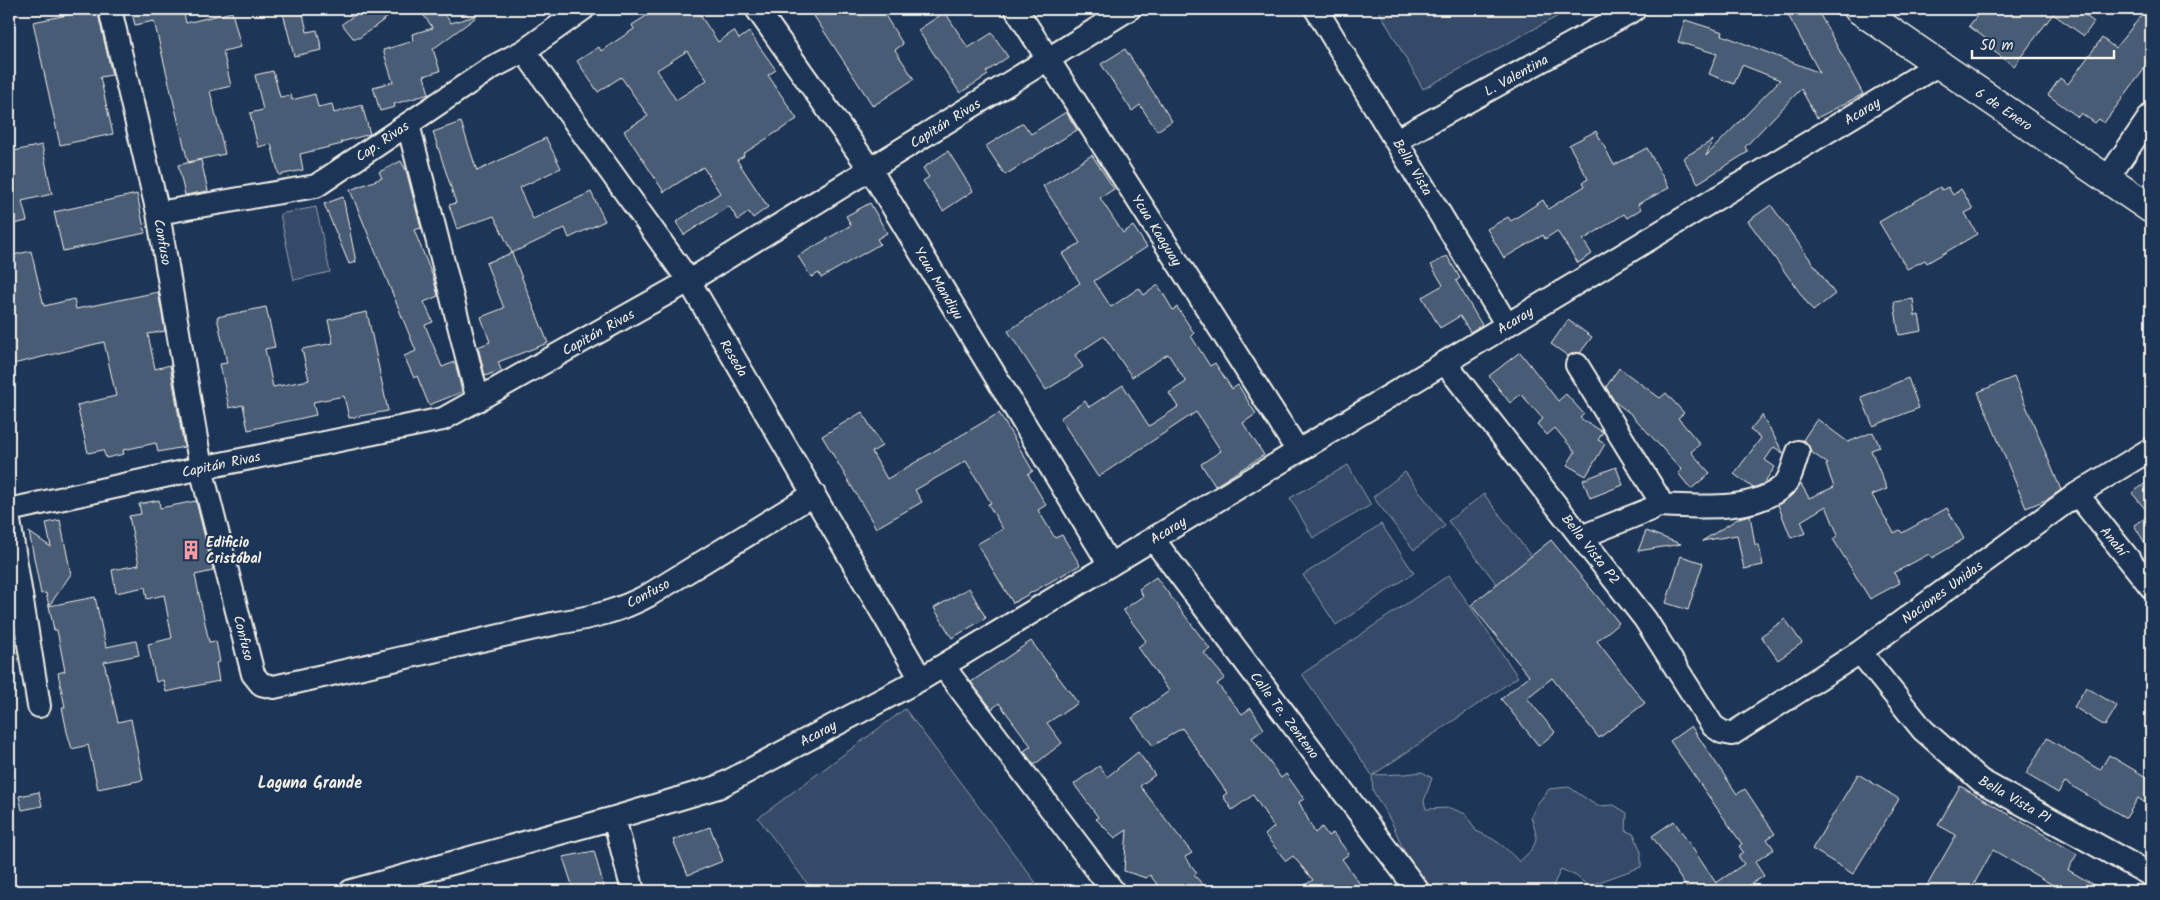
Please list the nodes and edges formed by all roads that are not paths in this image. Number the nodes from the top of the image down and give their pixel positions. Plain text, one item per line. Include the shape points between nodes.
1 (110, 9) edge
2 (583, 9) edge
3 (757, 9) edge
4 (1016, 9) edge
5 (1129, 9) edge
6 (1316, 9) edge
7 (1635, 9) edge
8 (1858, 9) edge
9 (524, 51) junction
10 (1049, 59) junction
11 (1939, 64) junction
12 (2151, 115) edge
13 (408, 124) junction
14 (1397, 140) junction
15 (870, 169) junction
16 (2107, 179) junction
17 (2151, 209) edge
18 (158, 213) junction
19 (689, 281) junction
20 (1507, 325) junction
21 (1444, 363) junction
22 (1577, 365) dead end
23 (478, 400) junction
24 (2151, 449) edge
25 (1298, 451) junction
26 (1798, 452) dead end
27 (201, 468) junction
28 (814, 494) junction
29 (2077, 494) junction
30 (1657, 505) junction
31 (9, 510) edge
32 (9, 521) edge
33 (1581, 536) junction
34 (1153, 539) junction
35 (1110, 565) junction
36 (2151, 587) edge
37 (1860, 652) junction
38 (943, 666) junction
39 (921, 679) junction
40 (39, 706) dead end
41 (1732, 734) joint
42 (614, 818) junction
43 (2151, 875) edge
44 (1102, 888) edge
45 (350, 891) edge
46 (633, 891) edge
47 (1418, 891) edge

1 - 18 street, Confuso
2 - 9 street, Cap. Rivas
3 - 15 street, Ycua Mandiyu
4 - 10 street, Ycua Kaaguay
5 - 10 street, Capitán Rivas
6 - 14 street, Bella Vista
7 - 14 street, L. Valentina
8 - 11 main road, 6 de Enero
9 - 13 street, Cap. Rivas via 491,68
9 - 19 street, Reseda
10 - 15 street, Capitán Rivas
10 - 25 street, Ycua Kaaguay
11 - 16 main road, 6 de Enero
11 - 20 street, Acaray
12 - 16 street
13 - 18 street, Cap. Rivas via 316,186
13 - 23 street
14 - 20 street, Bella Vista
15 - 19 street, Capitán Rivas
15 - 35 street, Ycua Mandiyu
16 - 17 main road, 6 de Enero
18 - 27 street, Confuso
19 - 23 street, Capitán Rivas
19 - 28 street, Reseda
20 - 21 street, Acaray
21 - 25 street, Acaray
21 - 33 street, Bella Vista P2
22 - 30 street via 1658,498
23 - 27 street, Capitán Rivas via 443,419
24 - 29 street, Naciones Unidas
25 - 34 street, Acaray
26 - 30 street via 1783,487 1760,499 1728,506
27 - 28 street, Confuso via 253,674 262,684 274,687 595,617 632,604
27 - 31 street, Capitán Rivas
28 - 39 street, Reseda
29 - 36 street, Anahí
29 - 37 street, Naciones Unidas
30 - 33 street
32 - 40 street
33 - 41 street, Bella Vista P2 via 1645,619 1714,726
34 - 35 street, Acaray
34 - 47 street, Calle Te. Zenteno
35 - 38 street, Acaray
37 - 41 street, Naciones Unidas
37 - 43 street, Bella Vista P1 via 1923,730 1981,781
38 - 39 street, Acaray
38 - 44 street
39 - 42 street, Acaray via 718,787
42 - 45 street, Acaray
42 - 46 street

